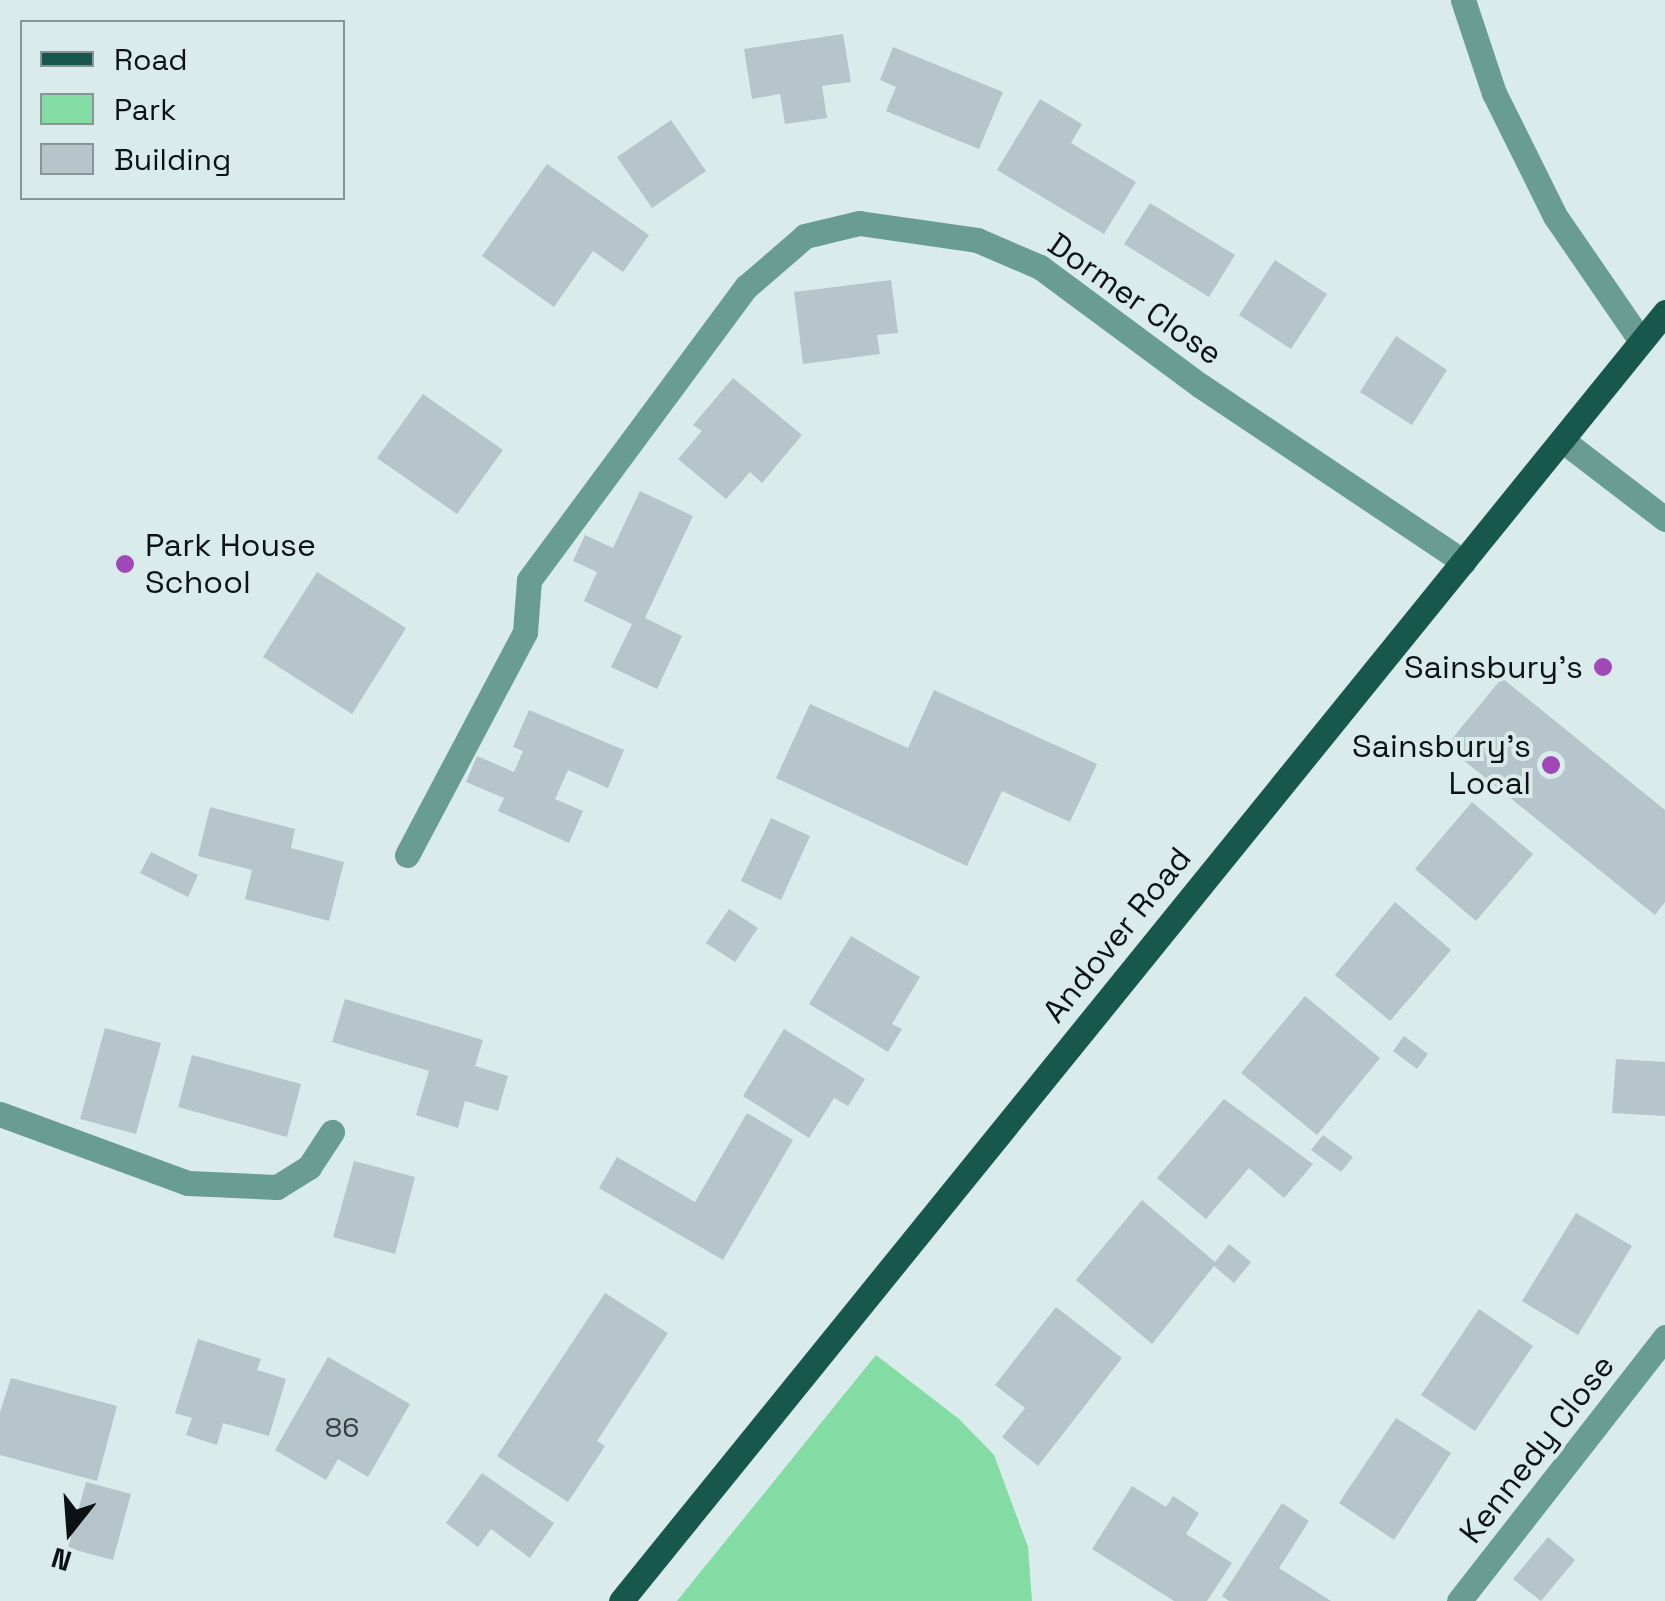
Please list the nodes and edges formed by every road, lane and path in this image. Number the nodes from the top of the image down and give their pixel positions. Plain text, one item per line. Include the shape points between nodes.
1 (1463, 0) edge
2 (1665, 312) edge
3 (1642, 341) junction
4 (1562, 440) junction
5 (1665, 519) edge
6 (1464, 562) junction
7 (407, 856) dead end
8 (0, 1114) edge
9 (332, 1132) dead end
10 (1665, 1337) edge
11 (620, 1601) edge
12 (1459, 1601) edge

1 - 3 street via 1494,93 1555,216
2 - 3 main road, Andover Road
3 - 4 main road, Andover Road
4 - 5 street
4 - 6 main road, Andover Road
6 - 7 street, Dormer Close via 1201,386 1040,267 977,240 859,223 806,236 746,286 529,580 525,632
6 - 11 main road, Andover Road
8 - 9 street via 188,1183 278,1187 309,1166
10 - 12 street, Kennedy Close

